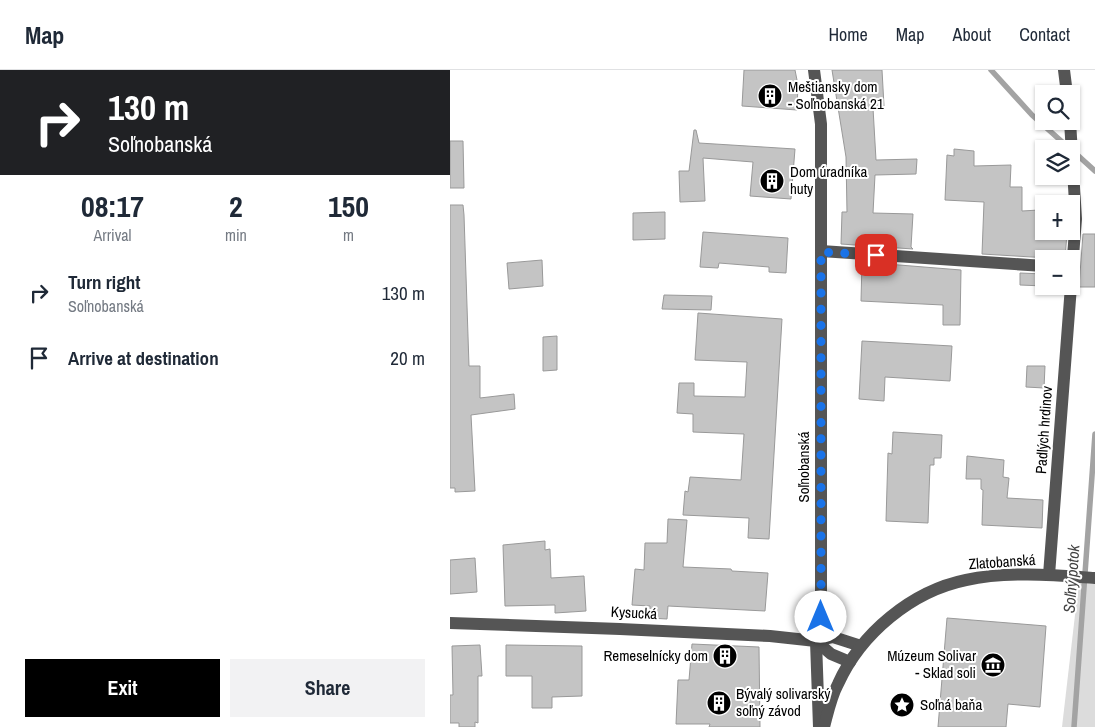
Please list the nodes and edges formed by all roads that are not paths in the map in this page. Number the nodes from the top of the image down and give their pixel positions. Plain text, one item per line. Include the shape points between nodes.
1 (814, 70) edge
2 (1064, 70) edge
3 (1066, 85) edge
4 (1074, 185) edge
5 (1073, 250) edge
6 (821, 252) junction
7 (1035, 265) edge
8 (1070, 295) edge
9 (1049, 575) junction
10 (1095, 578) edge
11 (450, 623) edge
12 (816, 641) junction
13 (861, 646) junction
14 (850, 662) junction
15 (819, 727) edge
16 (824, 727) edge

1 - 6 street, Soľnobanská via 821,124
2 - 3 street
4 - 5 street
6 - 7 street
6 - 12 street, Soľnobanská via 821,617
8 - 9 street, Padlých hrdinov
9 - 10 street, Zlatobanská
9 - 13 street, Zlatobanská via 966,580 933,591 885,622
11 - 12 street, Kysucká via 750,635
12 - 13 street, Kysucká via 833,638
12 - 14 street via 830,654
12 - 15 street, Soľnobanská
13 - 14 street, Zlatobanská
14 - 16 street, Zlatobanská via 838,683

